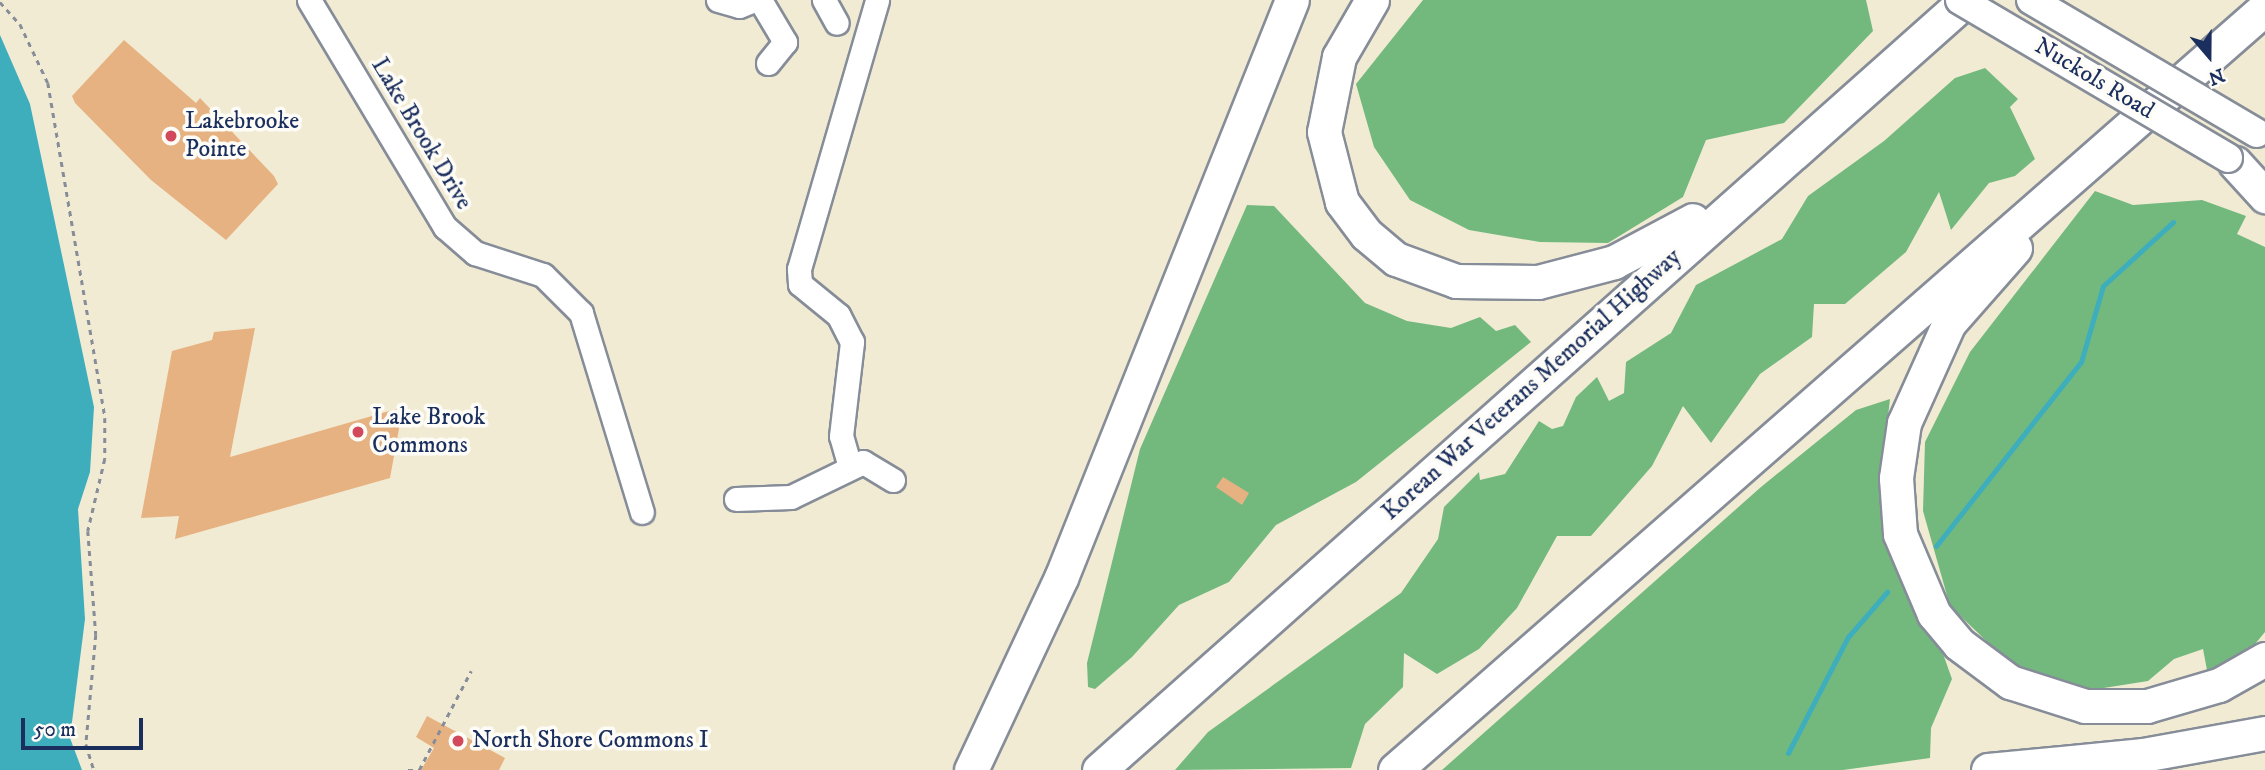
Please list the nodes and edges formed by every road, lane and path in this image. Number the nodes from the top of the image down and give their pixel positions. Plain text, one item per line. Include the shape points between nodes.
1 (309, 0) edge
2 (718, 0) edge
3 (754, 0) edge
4 (760, 0) edge
5 (824, 0) edge
6 (877, 0) edge
7 (1292, 0) edge
8 (1372, 0) edge
9 (1960, 0) edge
10 (1966, 0) edge
11 (2031, 0) edge
12 (0, 2) edge
13 (2265, 8) edge
14 (837, 23) dead end
15 (768, 63) dead end
16 (1850, 101) junction
17 (2257, 133) dead end
18 (2113, 140) junction
19 (2232, 160) joint
20 (2265, 197) edge
21 (850, 467) junction
22 (893, 480) dead end
23 (736, 499) dead end
24 (642, 512) dead end
25 (2265, 659) edge
26 (471, 671) dead end
27 (2265, 733) edge
28 (94, 770) edge
29 (408, 770) edge
30 (414, 770) edge
31 (419, 770) edge
32 (971, 770) edge
33 (1098, 770) edge
34 (1395, 770) edge
35 (1988, 770) edge

1 - 24 street, Lake Brook Drive via 445,227 475,253 542,275 581,313
2 - 3 street via 738,6
4 - 15 street via 785,42
5 - 14 street
6 - 21 street via 799,269 800,284 838,315 852,342 841,436
7 - 32 highway via 1061,578
8 - 16 highway via 1332,77 1324,115 1327,159 1342,202 1366,234 1396,259 1444,278 1538,282 1625,258 1708,211
9 - 19 main road, Nuckols Road, bridge
10 - 16 highway, Korean War Veterans Memorial Highway
11 - 17 main road, Nuckols Road, bridge
12 - 28 path via 44,74 83,272 107,436 88,522 96,635 86,744
13 - 18 highway
16 - 33 highway, Korean War Veterans Memorial Highway
18 - 25 highway via 1949,323 1927,364 1904,423 1896,478 1908,561 1934,614 1959,644 2010,682 2062,702 2147,706 2219,685
18 - 34 highway
19 - 20 highway
21 - 22 street via 863,462
21 - 23 street via 791,497
26 - 31 path
27 - 35 highway via 2143,755
29 - 30 path

